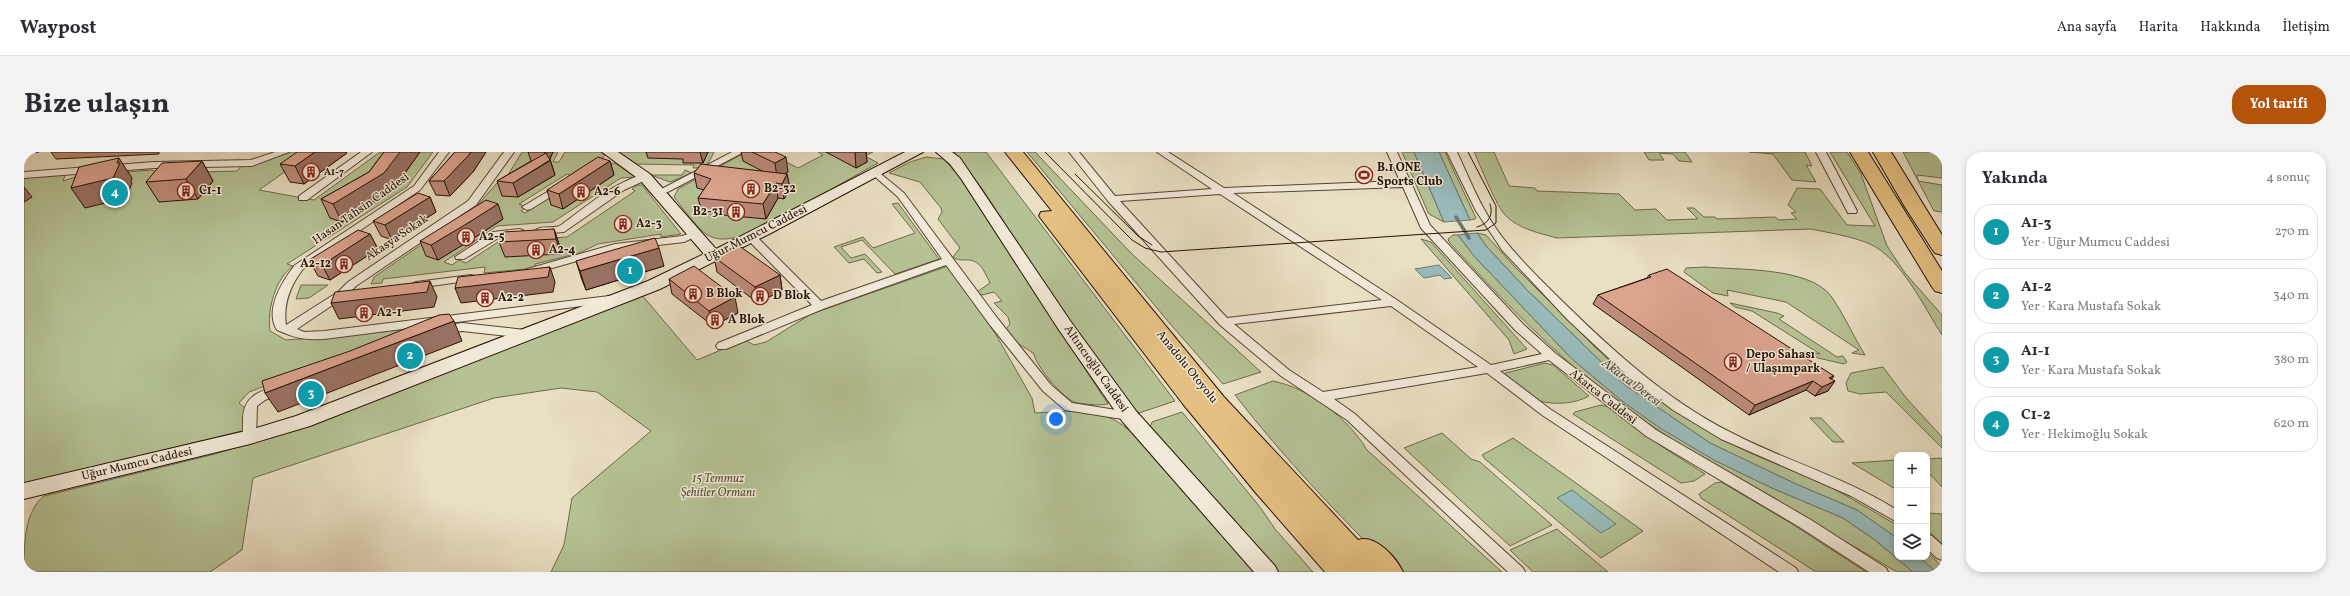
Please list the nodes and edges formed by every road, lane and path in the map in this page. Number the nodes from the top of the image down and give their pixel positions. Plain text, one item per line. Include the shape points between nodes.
1 (284, 152) edge
2 (367, 152) edge
3 (444, 152) edge
4 (509, 152) edge
5 (739, 152) edge
6 (998, 152) edge
7 (1014, 152) edge
8 (1074, 152) edge
9 (1162, 152) edge
10 (1392, 152) edge
11 (1452, 152) edge
12 (1821, 152) edge
13 (1892, 152) edge
14 (910, 153) edge
15 (944, 153) edge
16 (1867, 153) edge
17 (611, 156) edge
18 (1894, 171) junction
19 (875, 172) junction
20 (24, 175) edge
21 (645, 177) junction
22 (570, 181) edge
23 (1406, 184) junction
24 (1226, 192) junction
25 (659, 193) junction
26 (303, 198) dead end
27 (1112, 199) junction
28 (527, 207) dead end
29 (1852, 211) dead end
30 (694, 235) junction
31 (751, 237) junction
32 (1942, 249) edge
33 (714, 255) junction
34 (460, 257) dead end
35 (949, 260) junction
36 (521, 272) edge
37 (483, 277) edge
38 (404, 287) edge
39 (1942, 287) edge
40 (357, 292) edge
41 (342, 294) junction
42 (1393, 302) junction
43 (819, 306) junction
44 (563, 312) junction
45 (1224, 322) junction
46 (287, 331) junction
47 (525, 334) junction
48 (424, 335) edge
49 (722, 346) dead end
50 (1551, 356) junction
51 (1489, 369) junction
52 (289, 386) edge
53 (1322, 397) junction
54 (1129, 416) junction
55 (250, 437) junction
56 (1294, 489) junction
57 (24, 491) edge
58 (1894, 515) edge
59 (1930, 543) edge
60 (1942, 554) edge
61 (1267, 572) edge
62 (1342, 572) edge
63 (1371, 572) edge
64 (1390, 572) edge
65 (1518, 572) edge
66 (1791, 572) edge
67 (1881, 572) edge

1 - 20 street via 252,164 154,165
2 - 26 street
3 - 46 street, Hasan Tahsin Caddesi via 417,188 295,272 278,310 281,327
4 - 41 street, Akasya Sokak via 472,203 352,284
5 - 25 street
6 - 62 highway, Anadolu Otoyolu via 1198,408
7 - 56 highway, Anadolu Otoyolu via 1216,403
8 - 27 street
9 - 24 street
10 - 23 street, Akarca Caddesi
11 - 58 street via 1492,229 1527,271 1580,326 1645,385 1725,436 1854,491
12 - 29 street
13 - 18 highway via 1895,160
14 - 15 street
14 - 19 street, Uğur Mumcu Caddesi
15 - 54 street, Altıncıoğlu Caddesi via 968,178 1065,326
16 - 18 highway
16 - 39 highway
17 - 21 street
18 - 32 highway
19 - 31 street, Uğur Mumcu Caddesi
19 - 35 street via 901,195
21 - 25 street
21 - 34 street via 621,188 560,230 497,234
22 - 28 street
23 - 24 street
23 - 50 street, Akarca Caddesi via 1425,226 1519,327
24 - 27 street
24 - 42 street
25 - 30 street
27 - 45 street
30 - 33 street
30 - 36 street via 684,239 610,248
31 - 33 street, Uğur Mumcu Caddesi
31 - 43 street
33 - 44 street, Uğur Mumcu Caddesi via 654,285 615,299
35 - 43 street
35 - 54 street via 1047,388 1069,407
37 - 38 street
40 - 41 street
41 - 46 street, Akasya Sokak
42 - 45 street
42 - 51 street
43 - 49 street
44 - 46 street via 324,335 302,336
44 - 47 street, Uğur Mumcu Caddesi
45 - 53 street via 1285,373
47 - 48 street via 462,327
47 - 55 street, Uğur Mumcu Caddesi via 310,418
50 - 51 street
50 - 67 street, Akarca Caddesi via 1651,433 1806,524
51 - 53 street
51 - 66 street via 1546,412
52 - 55 street via 259,397 249,405 247,410
53 - 65 street via 1351,417
54 - 61 street, Altıncıoğlu Caddesi
55 - 57 street, Uğur Mumcu Caddesi
56 - 63 highway, Anadolu Otoyolu
56 - 64 highway via 1336,519
59 - 60 street

